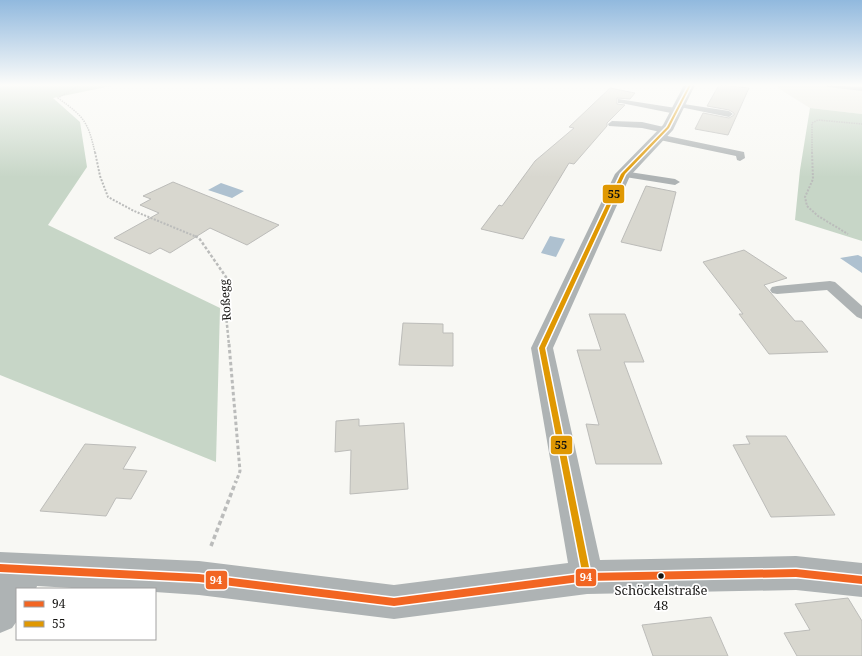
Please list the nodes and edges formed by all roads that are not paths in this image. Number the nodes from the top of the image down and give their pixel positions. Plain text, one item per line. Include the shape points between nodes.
1 (673, 116) edge
2 (612, 124) dead end
3 (662, 134) junction
4 (740, 158) dead end
5 (623, 174) junction
6 (675, 182) dead end
7 (777, 290) dead end
8 (862, 314) edge
9 (14, 568) edge
10 (587, 577) junction
11 (862, 580) edge
12 (0, 616) edge

1 - 3 street
2 - 3 lane via 642,125
3 - 4 lane via 741,154
3 - 5 street
5 - 6 lane
5 - 10 street via 542,348
7 - 8 lane via 830,284
9 - 10 street via 199,578 394,602
9 - 12 street
10 - 11 street via 796,573

